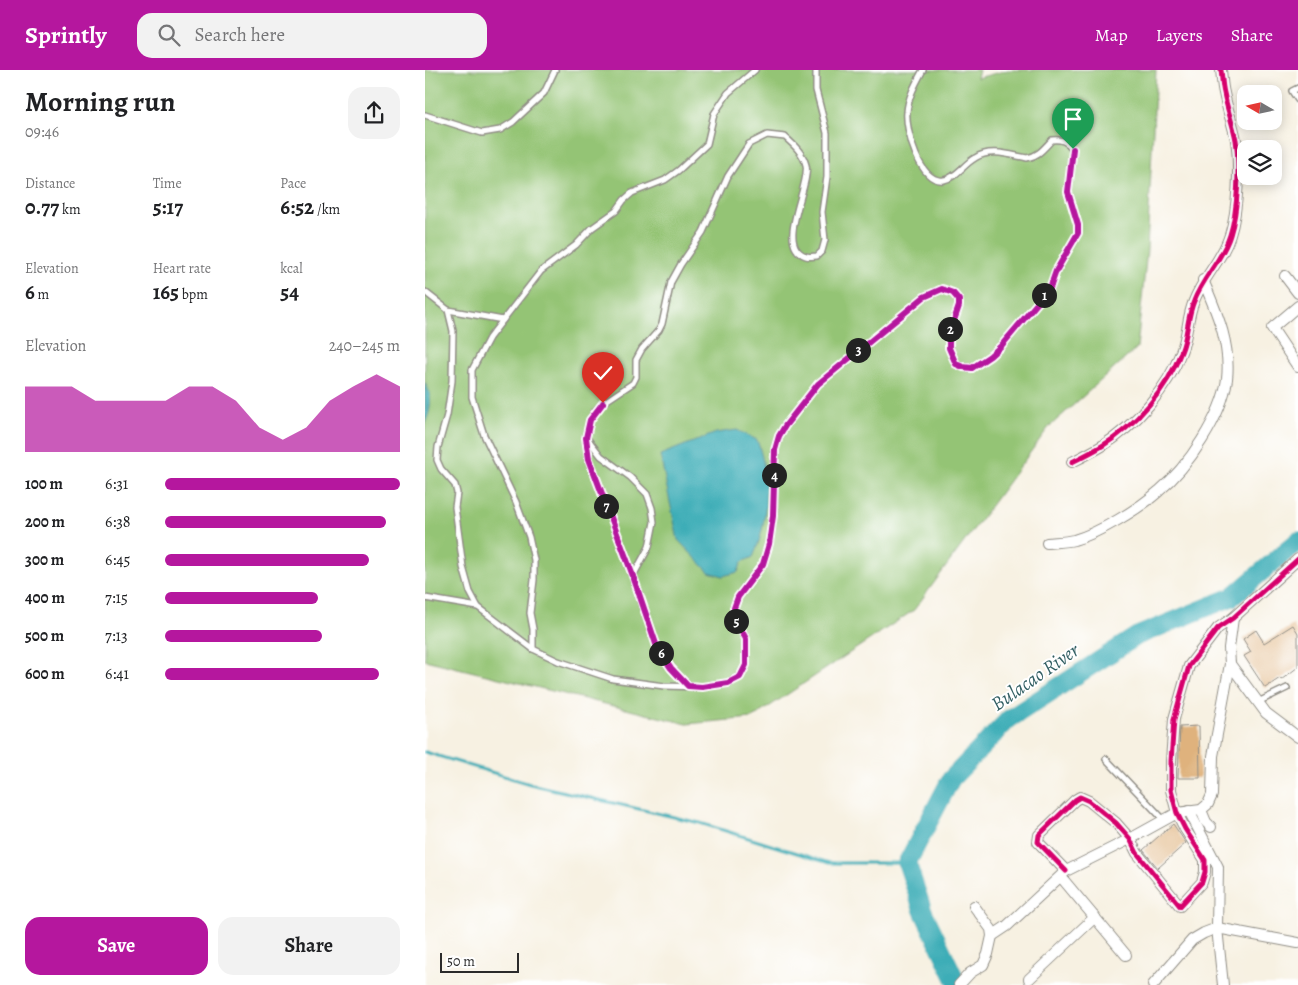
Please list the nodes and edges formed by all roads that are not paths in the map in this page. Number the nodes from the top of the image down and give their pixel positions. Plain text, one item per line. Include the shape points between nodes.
1 (555, 70) edge
2 (755, 70) edge
3 (815, 70) edge
4 (923, 70) edge
5 (1221, 70) edge
6 (1298, 88) edge
7 (1298, 100) edge
8 (425, 115) edge
9 (1285, 276) dead end
10 (1203, 280) junction
11 (425, 292) edge
12 (1298, 293) edge
13 (1298, 306) edge
14 (448, 310) junction
15 (503, 320) junction
16 (1298, 367) edge
17 (586, 438) junction
18 (1072, 462) dead end
19 (1047, 543) dead end
20 (1298, 559) edge
21 (633, 576) junction
22 (425, 598) edge
23 (478, 607) junction
24 (1233, 618) junction
25 (533, 649) junction
26 (1230, 664) junction
27 (688, 686) junction
28 (1287, 688) dead end
29 (1257, 702) junction
30 (1298, 737) edge
31 (1106, 759) dead end
32 (1201, 810) junction
33 (1189, 812) junction
34 (1177, 813) junction
35 (1164, 820) junction
36 (1211, 827) dead end
37 (1130, 839) junction
38 (1063, 874) junction
39 (974, 906) dead end
40 (1095, 918) junction
41 (1217, 928) junction
42 (992, 936) junction
43 (1298, 943) edge
44 (1126, 955) dead end
45 (1029, 979) dead end
46 (959, 985) edge
47 (1153, 985) edge
48 (1223, 985) edge

1 - 8 lane via 544,93 500,130 482,133
2 - 15 lane via 719,105 707,144 665,180 632,193 576,245 541,271
3 - 17 lane via 816,90 827,133 823,251 817,256 805,256 793,243 793,226 805,182 806,166 799,150 785,136 767,135 749,144 728,176 703,232 671,282 662,324 636,360 633,384 599,407 590,420
4 - 27 lane via 914,85 907,113 915,154 925,172 933,179 944,180 975,157 991,152 1033,157 1052,140 1064,140 1073,149 1068,192 1078,233 1050,288 1001,346 972,368 963,367 953,360 949,335 959,300 953,293 942,289 924,297 818,384 779,436 775,450 769,544 763,564 741,592 734,608 746,639 746,665 740,677 728,683
5 - 10 street via 1237,150 1235,214 1222,253
6 - 7 lane via 1292,91
9 - 12 street
10 - 18 street via 1193,302 1182,351 1172,374 1157,395 1126,428 1103,446
10 - 19 street via 1225,338 1227,379 1218,409 1200,442 1160,491 1131,511 1073,540
11 - 14 lane
13 - 16 street via 1272,328
14 - 15 lane
14 - 23 lane via 453,331 451,381 437,460 455,485 463,567
15 - 25 lane via 472,370 472,397 484,436 529,537 534,560 530,613
17 - 21 lane via 589,459
17 - 21 lane via 601,456 647,494 653,508 655,522 649,548
20 - 24 street
21 - 27 lane via 657,647
22 - 23 lane
23 - 25 lane
24 - 26 street
24 - 34 street via 1219,628 1189,666 1174,719 1171,790
25 - 27 lane via 558,662 613,679
26 - 29 street
26 - 32 street via 1213,756 1212,795
28 - 29 lane
29 - 30 street via 1266,713
31 - 35 lane
32 - 33 street
32 - 36 street
33 - 34 street
33 - 41 street via 1218,867
34 - 35 street
34 - 37 street via 1205,860 1202,882 1180,906 1137,853
35 - 37 street
37 - 38 street
37 - 38 street via 1089,801 1078,798 1038,839
38 - 40 street
38 - 42 street
39 - 42 street
40 - 44 street
40 - 45 street
41 - 43 street
41 - 47 street via 1192,940
41 - 48 street
42 - 46 street via 987,959

